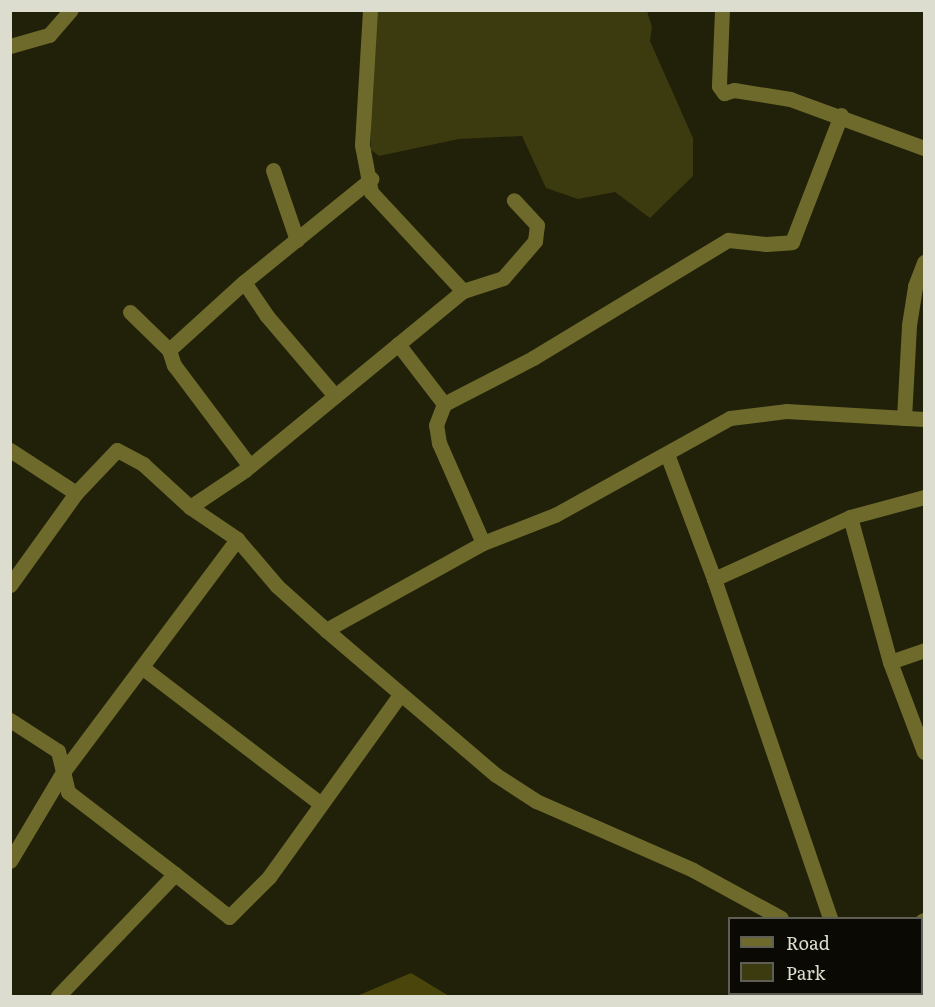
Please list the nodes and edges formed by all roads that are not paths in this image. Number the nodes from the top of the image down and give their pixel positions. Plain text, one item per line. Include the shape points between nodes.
1 (71, 10) edge
2 (370, 10) edge
3 (722, 10) edge
4 (10, 46) edge
5 (841, 115) junction
6 (924, 148) edge
7 (273, 170) dead end
8 (371, 179) junction
9 (514, 200) dead end
10 (297, 240) junction
11 (924, 262) edge
12 (244, 282) junction
13 (463, 291) junction
14 (130, 312) dead end
15 (398, 344) junction
16 (169, 350) junction
17 (335, 396) junction
18 (444, 404) junction
19 (904, 418) junction
20 (924, 419) edge
21 (10, 450) edge
22 (667, 454) junction
23 (249, 465) junction
24 (76, 494) junction
25 (924, 497) edge
26 (190, 507) junction
27 (850, 517) junction
28 (237, 539) junction
29 (483, 543) junction
30 (714, 579) junction
31 (10, 585) edge
32 (326, 630) junction
33 (924, 650) edge
34 (890, 662) junction
35 (143, 668) junction
36 (400, 695) junction
37 (10, 720) edge
38 (924, 752) edge
39 (63, 772) junction
40 (321, 804) junction
41 (10, 861) edge
42 (175, 874) junction
43 (779, 917) edge
44 (830, 917) edge
45 (58, 996) edge

1 - 4 street via 49,35
2 - 8 street via 362,145
3 - 5 street via 719,86 724,93 734,90 790,99
5 - 6 street
5 - 18 street via 792,242 728,240 533,358
7 - 10 street
8 - 10 street
8 - 13 street via 371,192
9 - 13 street via 537,225 535,241 503,278
10 - 12 street
11 - 19 street via 915,286 909,325
12 - 16 street
12 - 17 street via 267,316
13 - 15 street
14 - 16 street
15 - 17 street
15 - 18 street
16 - 23 street via 174,365
17 - 23 street
18 - 29 street via 436,425 439,442
19 - 20 street
19 - 22 street via 786,411 750,414 730,418
21 - 24 street
22 - 29 street via 555,515
22 - 30 street
23 - 26 street
24 - 26 street via 117,450 143,464
24 - 31 street
25 - 27 street
26 - 28 street
27 - 30 street
27 - 34 street
28 - 32 street via 277,586
28 - 35 street
29 - 32 street
30 - 44 street
32 - 36 street
33 - 34 street
34 - 38 street
35 - 39 street
35 - 40 street
36 - 40 street
36 - 43 street via 496,775 536,801 693,870
37 - 39 street via 58,751
39 - 41 street
39 - 42 street via 68,792
40 - 42 street via 269,877 229,917
42 - 45 street

